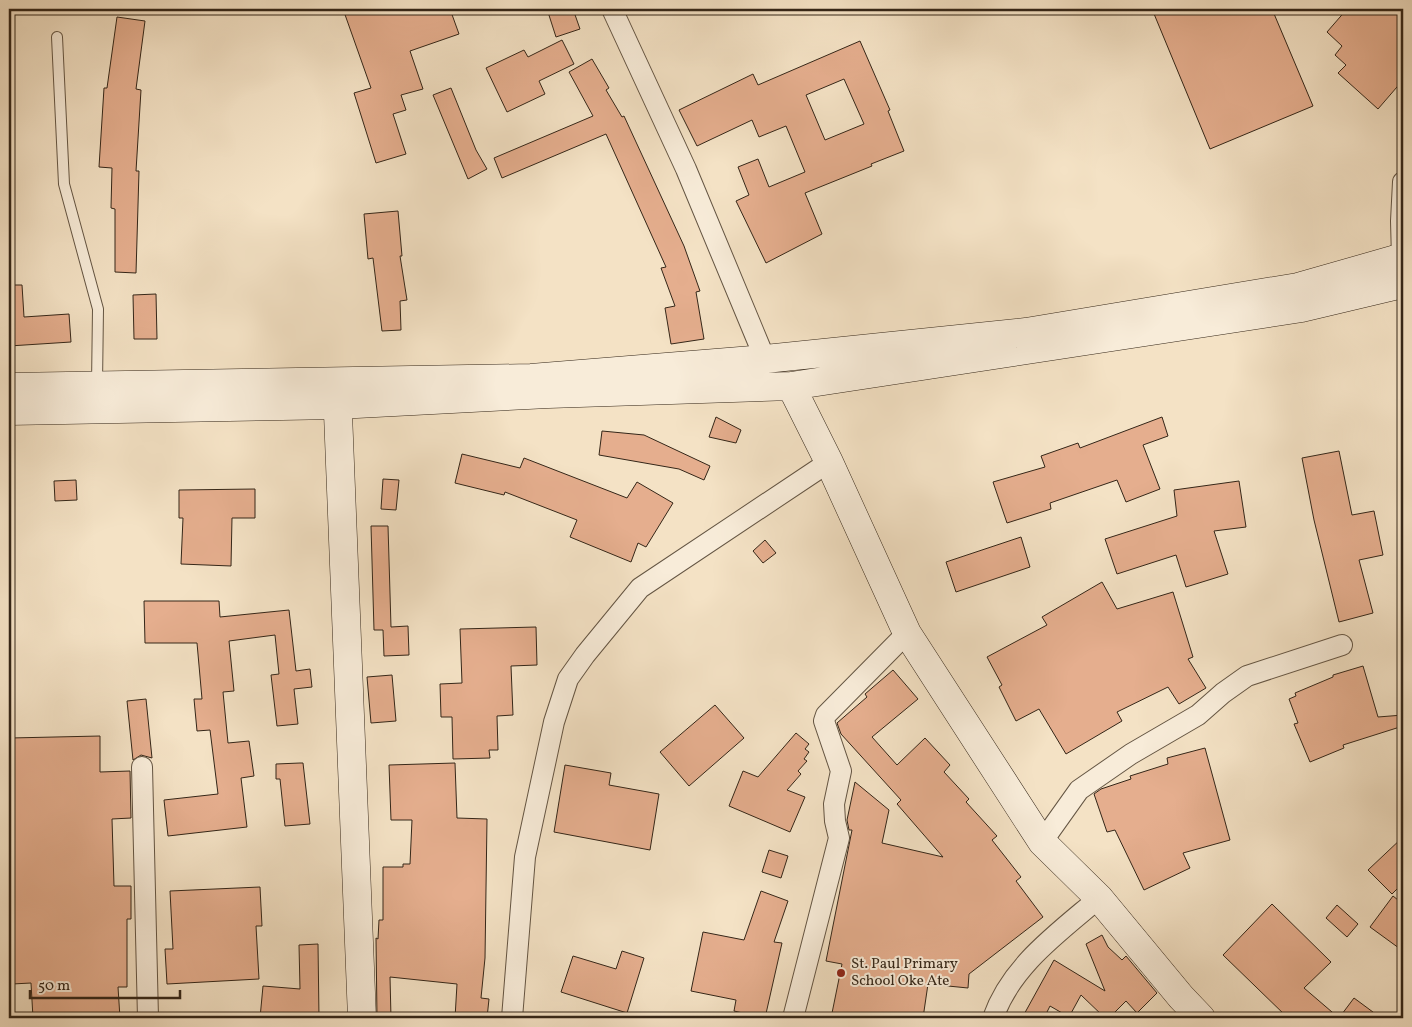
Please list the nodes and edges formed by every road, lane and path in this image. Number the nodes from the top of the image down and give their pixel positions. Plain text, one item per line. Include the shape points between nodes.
1 (612, 9) edge
2 (56, 37) dead end
3 (1403, 182) edge
4 (1403, 266) edge
5 (765, 359) junction
6 (98, 385) junction
7 (791, 386) junction
8 (9, 387) edge
9 (337, 393) junction
10 (9, 411) edge
11 (829, 462) junction
12 (907, 633) junction
13 (1342, 645) dead end
14 (142, 767) dead end
15 (1042, 842) junction
16 (1098, 898) junction
17 (148, 1018) edge
18 (362, 1018) edge
19 (512, 1018) edge
20 (793, 1018) edge
21 (993, 1018) edge
22 (1202, 1018) edge

1 - 5 street via 686,168
2 - 6 lane via 64,184 98,309
3 - 4 street
4 - 5 main road via 1298,287 1026,332
4 - 7 main road via 1302,308
5 - 9 main road
6 - 8 main road
6 - 9 main road
7 - 9 main road via 548,394
7 - 11 main road
9 - 10 main road
9 - 18 main road
11 - 12 main road
11 - 19 street via 640,588 568,679 550,741 525,857
12 - 15 main road
12 - 20 street via 826,715 824,721 841,771 834,804 839,838
13 - 15 street via 1247,676 1198,715 1131,754 1080,790
14 - 17 street
15 - 16 main road
16 - 21 street via 1028,959 999,1001
16 - 22 main road

